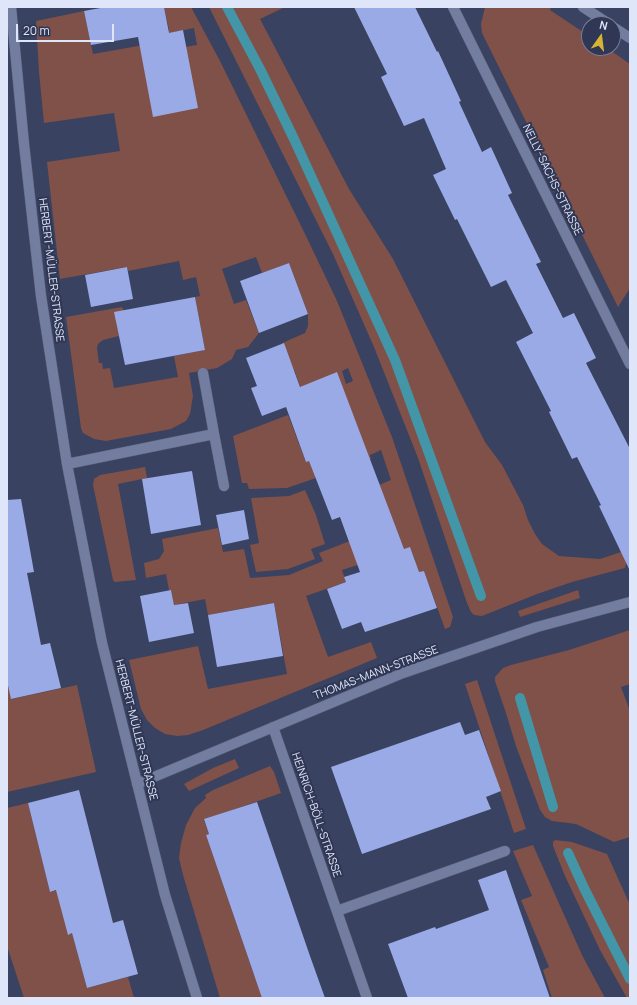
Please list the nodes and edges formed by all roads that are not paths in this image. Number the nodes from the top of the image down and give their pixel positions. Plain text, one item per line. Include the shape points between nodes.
1 (11, 7) edge
2 (453, 7) edge
3 (584, 7) edge
4 (597, 16) edge
5 (621, 32) edge
6 (630, 38) edge
7 (630, 364) edge
8 (203, 373) dead end
9 (214, 434) junction
10 (67, 464) junction
11 (224, 486) dead end
12 (630, 602) edge
13 (273, 727) junction
14 (137, 784) junction
15 (506, 851) dead end
16 (337, 911) junction
17 (197, 998) edge
18 (367, 998) edge

1 - 10 street, HERBERT-MÜLLER-STRASSE via 41,296
2 - 7 street, NELLY-SACHS-STRASSE
3 - 4 street
5 - 6 street
8 - 9 street
9 - 10 street
9 - 11 street
10 - 14 street, HERBERT-MÜLLER-STRASSE via 102,643
12 - 13 street, THOMAS-MANN-STRASSE via 537,627 475,648 403,674
13 - 14 street, THOMAS-MANN-STRASSE
13 - 16 street, HEINRICH-BÖLL-STRASSE
14 - 17 street, HERBERT-MÜLLER-STRASSE via 165,895
15 - 16 street
16 - 18 street, HEINRICH-BÖLL-STRASSE

